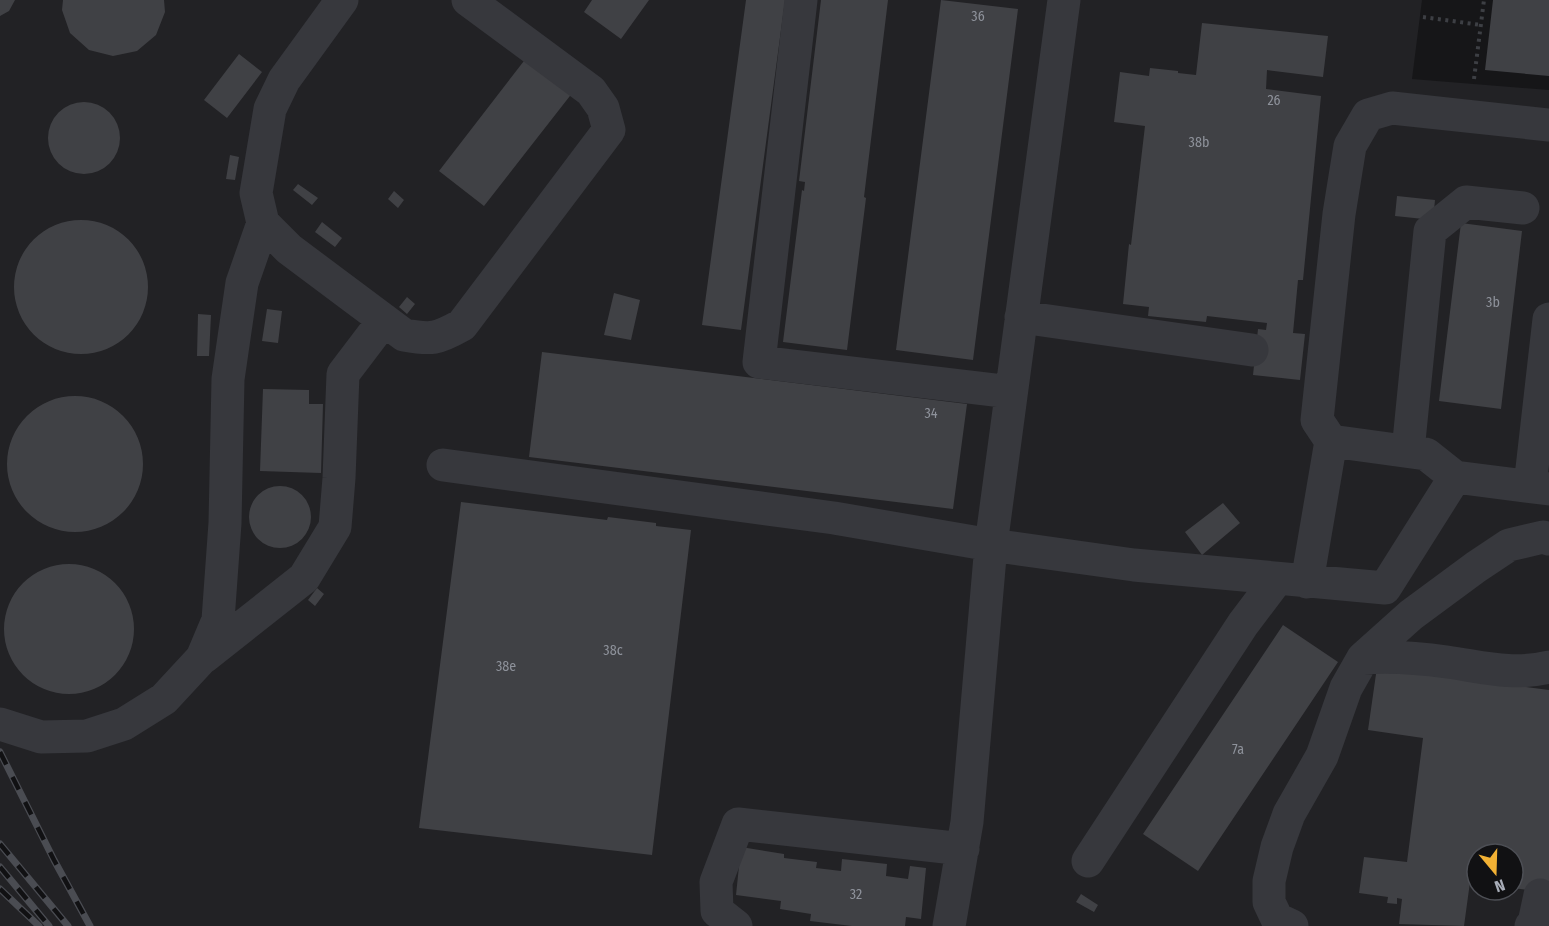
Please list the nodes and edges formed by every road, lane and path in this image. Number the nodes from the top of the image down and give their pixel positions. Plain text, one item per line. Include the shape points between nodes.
1 (342, 0) edge
2 (468, 0) edge
3 (801, 0) edge
4 (1064, 0) edge
5 (1484, 0) edge
6 (1423, 17) dead end
7 (1481, 25) junction
8 (1474, 80) dead end
9 (1549, 125) edge
10 (1523, 208) dead end
11 (263, 223) junction
12 (1021, 317) junction
13 (1549, 319) edge
14 (384, 320) junction
15 (1252, 350) dead end
16 (1011, 393) junction
17 (1330, 441) junction
18 (1408, 451) junction
19 (443, 465) dead end
20 (1455, 477) junction
21 (1539, 488) edge
22 (1549, 538) edge
23 (991, 545) junction
24 (1292, 581) junction
25 (202, 658) junction
26 (1363, 658) junction
27 (1549, 667) edge
28 (0, 724) edge
29 (963, 849) junction
30 (1088, 861) dead end
31 (736, 926) edge
32 (949, 926) edge
33 (1292, 926) edge

1 - 11 lane via 284,80 270,109 256,193
2 - 14 lane via 591,91 603,108 609,130 462,325 440,337 425,339 404,335
3 - 16 lane via 759,362
4 - 12 lane
5 - 7 path
6 - 7 path
7 - 8 path
9 - 17 lane via 1392,108 1368,115 1350,146 1339,214 1317,420
10 - 18 lane via 1466,202 1430,231
11 - 14 lane via 289,249
11 - 25 lane via 242,283 228,379 218,620
12 - 15 lane
12 - 16 lane
13 - 21 lane
14 - 25 lane via 343,374 335,527 304,578
16 - 23 lane
17 - 18 lane
17 - 24 lane
18 - 20 lane via 1426,454
19 - 23 lane via 834,518
20 - 21 lane
20 - 24 lane via 1385,588
22 - 26 lane via 1509,545 1411,615
23 - 24 lane
23 - 29 lane
24 - 30 lane via 1243,624
25 - 28 lane via 164,699 124,724 87,736 41,737
26 - 27 lane via 1396,656 1502,672
26 - 33 lane via 1346,688 1322,756 1289,813 1277,847 1269,881 1269,902 1277,919
29 - 31 lane via 738,824 716,882 717,911
29 - 32 lane

